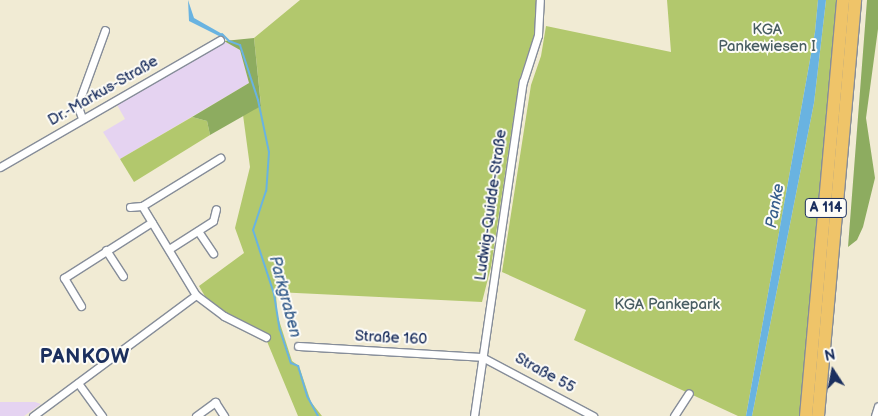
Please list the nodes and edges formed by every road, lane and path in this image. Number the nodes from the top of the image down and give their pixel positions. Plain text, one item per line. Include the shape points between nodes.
1 (540, 0) edge
2 (843, 0) edge
3 (855, 0) edge
4 (106, 30) dead end
5 (220, 40) dead end
6 (82, 118) junction
7 (220, 158) dead end
8 (0, 167) edge
9 (142, 206) junction
10 (130, 207) dead end
11 (216, 209) dead end
12 (152, 222) junction
13 (198, 231) junction
14 (169, 249) junction
15 (106, 250) junction
16 (213, 253) dead end
17 (123, 276) dead end
18 (196, 295) junction
19 (81, 306) dead end
20 (266, 337) dead end
21 (298, 346) dead end
22 (482, 357) junction
23 (78, 383) junction
24 (689, 393) dead end
25 (878, 406) edge
26 (33, 416) edge
27 (102, 416) edge
28 (196, 416) edge
29 (224, 416) edge
30 (474, 416) edge
31 (593, 416) edge
32 (674, 416) edge
33 (806, 416) edge
34 (818, 416) edge
35 (875, 416) edge

1 - 22 street, Ludwig-Quidde-Straße via 538,35 523,82
2 - 33 highway, A 114
3 - 34 highway, A 114
4 - 6 street via 78,107
5 - 6 street, Dr.-Markus-Straße
6 - 8 street, Dr.-Markus-Straße
7 - 9 street
9 - 10 street
9 - 12 street
11 - 13 street via 213,221
12 - 14 street
12 - 15 street
13 - 14 street
13 - 16 street
14 - 18 street
15 - 17 street
15 - 19 street via 64,278
18 - 20 street via 224,316
18 - 23 street
21 - 22 street, Straße 160
22 - 30 street, Ludwig-Quidde-Straße
22 - 31 street, Straße 55
23 - 26 street
23 - 27 street
24 - 32 street
25 - 35 street
28 - 29 street via 215,402

